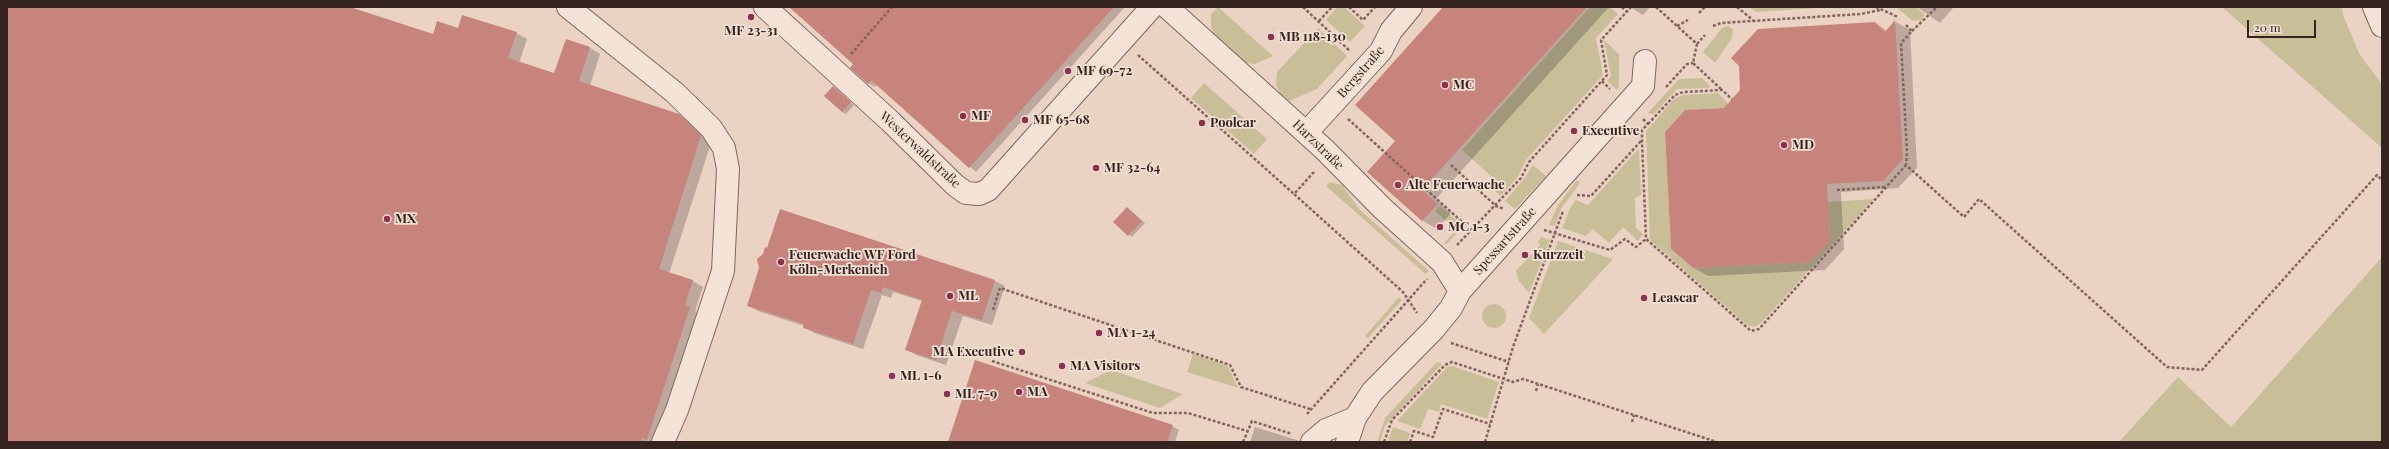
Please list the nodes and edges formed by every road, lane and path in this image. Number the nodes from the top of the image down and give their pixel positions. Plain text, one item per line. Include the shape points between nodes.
1 (568, 7) edge
2 (765, 7) edge
3 (892, 7) edge
4 (1152, 7) edge
5 (1167, 7) edge
6 (1303, 7) edge
7 (1332, 7) edge
8 (1349, 7) edge
9 (1374, 7) edge
10 (1411, 7) edge
11 (1622, 7) edge
12 (1656, 7) edge
13 (1705, 7) edge
14 (1737, 7) edge
15 (1876, 7) edge
16 (1937, 7) edge
17 (2374, 7) edge
18 (1880, 10) junction
19 (1627, 12) dead end
20 (1700, 14) dead end
21 (1898, 17) dead end
22 (1688, 20) dead end
23 (1319, 21) junction
24 (1753, 21) junction
25 (1906, 25) dead end
26 (1678, 26) junction
27 (1713, 26) dead end
28 (2382, 26) edge
29 (1912, 31) junction
30 (1705, 35) dead end
31 (1119, 44) junction
32 (1697, 44) junction
33 (848, 56) dead end
34 (1356, 56) dead end
35 (1645, 61) dead end
36 (1602, 81) dead end
37 (1722, 90) junction
38 (1732, 99) dead end
39 (1627, 104) junction
40 (1648, 124) junction
41 (1306, 133) junction
42 (1642, 141) junction
43 (1906, 165) junction
44 (2382, 180) edge
45 (1886, 187) junction
46 (1837, 190) dead end
47 (1294, 194) dead end
48 (1572, 200) dead end
49 (1564, 209) dead end
50 (1460, 291) junction
51 (993, 310) dead end
52 (992, 360) dead end
53 (1505, 379) junction
54 (1538, 384) junction
55 (1536, 391) dead end
56 (1310, 409) dead end
57 (1634, 415) junction
58 (1355, 418) junction
59 (1632, 422) dead end
60 (1490, 424) junction
61 (1246, 432) dead end
62 (663, 442) edge
63 (1312, 442) edge
64 (1346, 442) edge
65 (1384, 442) edge
66 (1410, 442) edge
67 (1485, 442) edge
68 (1717, 442) edge

1 - 62 lane via 674,92 711,128 724,148 728,169 723,271 678,410
2 - 31 lane, Westerwaldstraße via 966,193 979,194 988,190
3 - 33 path
4 - 31 lane, Westerwaldstraße
5 - 41 lane, Harzstraße
6 - 23 path
7 - 23 path
8 - 9 path via 1363,20
10 - 41 lane, Bergstraße via 1391,31 1381,51
11 - 19 path
12 - 26 path
13 - 20 path
14 - 24 path
15 - 18 path
16 - 29 path
17 - 28 lane
18 - 21 path
18 - 24 path via 1862,14
22 - 26 path
23 - 34 path
24 - 27 path
25 - 29 path
26 - 32 path
29 - 43 path via 1901,43
30 - 32 path
31 - 47 path via 1128,52 1136,53
32 - 37 path via 1693,63
35 - 39 lane, Spessartstraße via 1643,86
36 - 39 path
37 - 38 path
37 - 40 path via 1683,92 1675,95
39 - 40 path
39 - 50 lane, Spessartstraße
40 - 42 path via 1642,130
41 - 50 lane, Harzstraße via 1382,208 1442,262
42 - 45 path via 1646,239 1751,331 1759,329
42 - 48 path via 1591,196 1576,195
43 - 44 path via 1964,217 1979,200 2167,367 2202,370 2377,175
43 - 45 path
45 - 46 path
49 - 53 path
50 - 58 lane, Spessartstraße via 1451,308 1434,329 1372,392
51 - 56 path via 1000,288 1230,365 1241,387
52 - 61 path via 1153,413 1188,414
53 - 54 path via 1513,382 1523,379
53 - 60 path
53 - 65 path via 1452,362 1445,365 1392,420
54 - 55 path
54 - 57 path
57 - 59 path
57 - 68 path
58 - 63 lane via 1326,430
58 - 64 lane, Spessartstraße
60 - 66 path via 1443,409 1433,437 1414,431
60 - 67 path

